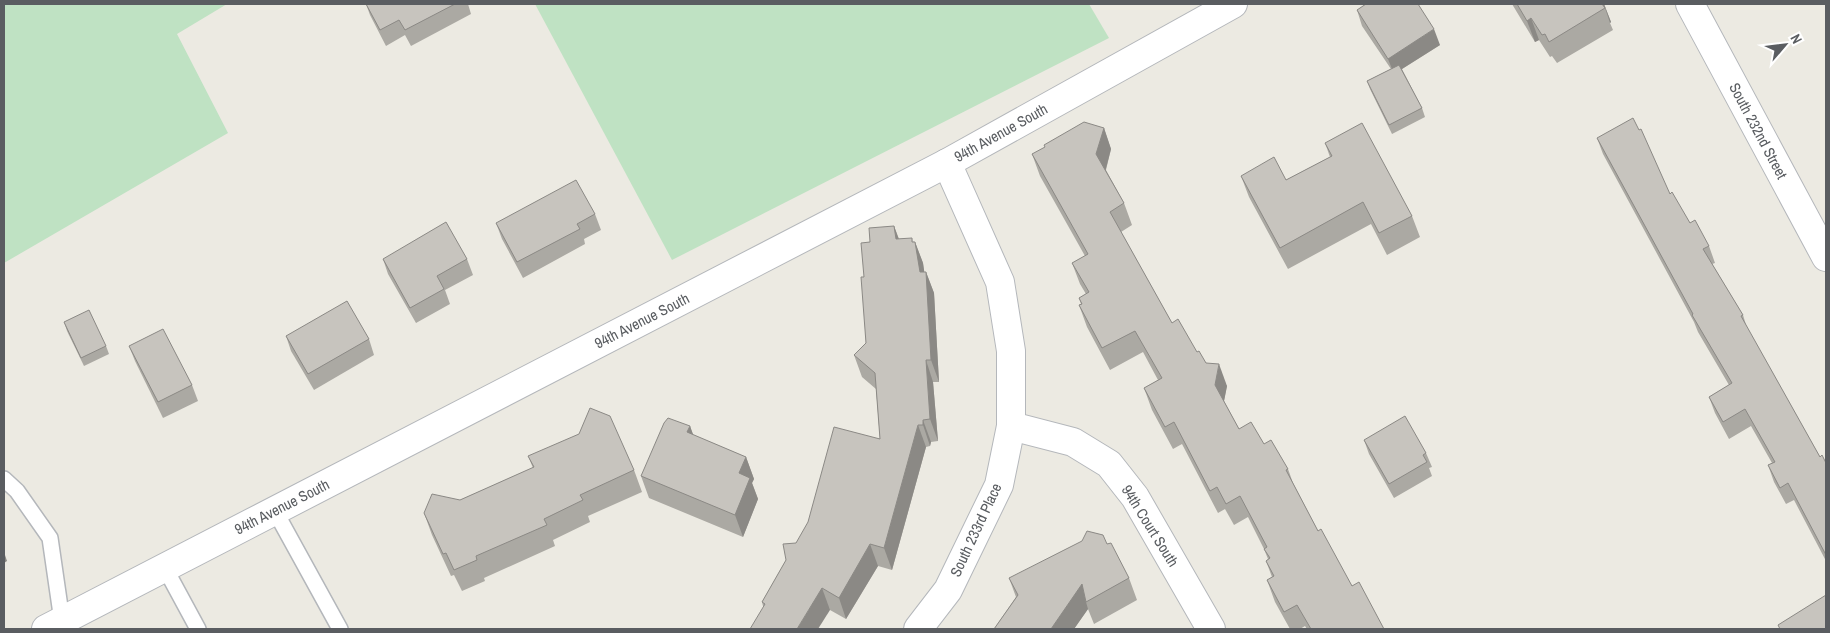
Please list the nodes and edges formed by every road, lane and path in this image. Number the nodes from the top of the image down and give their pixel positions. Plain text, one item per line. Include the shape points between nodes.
1 (1233, 4) edge
2 (1690, 4) edge
3 (947, 163) junction
4 (1826, 257) edge
5 (1011, 426) junction
6 (4, 479) edge
7 (275, 511) junction
8 (165, 568) junction
9 (52, 627) edge
10 (198, 629) edge
11 (340, 629) edge
12 (918, 629) edge
13 (1212, 629) edge

1 - 3 street, 94th Avenue South
2 - 4 street, South 232nd Street
3 - 5 street, South 233rd Place via 1000,282 1011,351
3 - 7 street, 94th Avenue South
5 - 12 street, South 233rd Place via 999,485 948,590
5 - 13 street, 94th Court South via 1073,442 1109,464 1136,497
6 - 9 lane via 17,491 50,538
7 - 8 street, 94th Avenue South
7 - 11 lane
8 - 9 street, 94th Avenue South
8 - 10 lane

